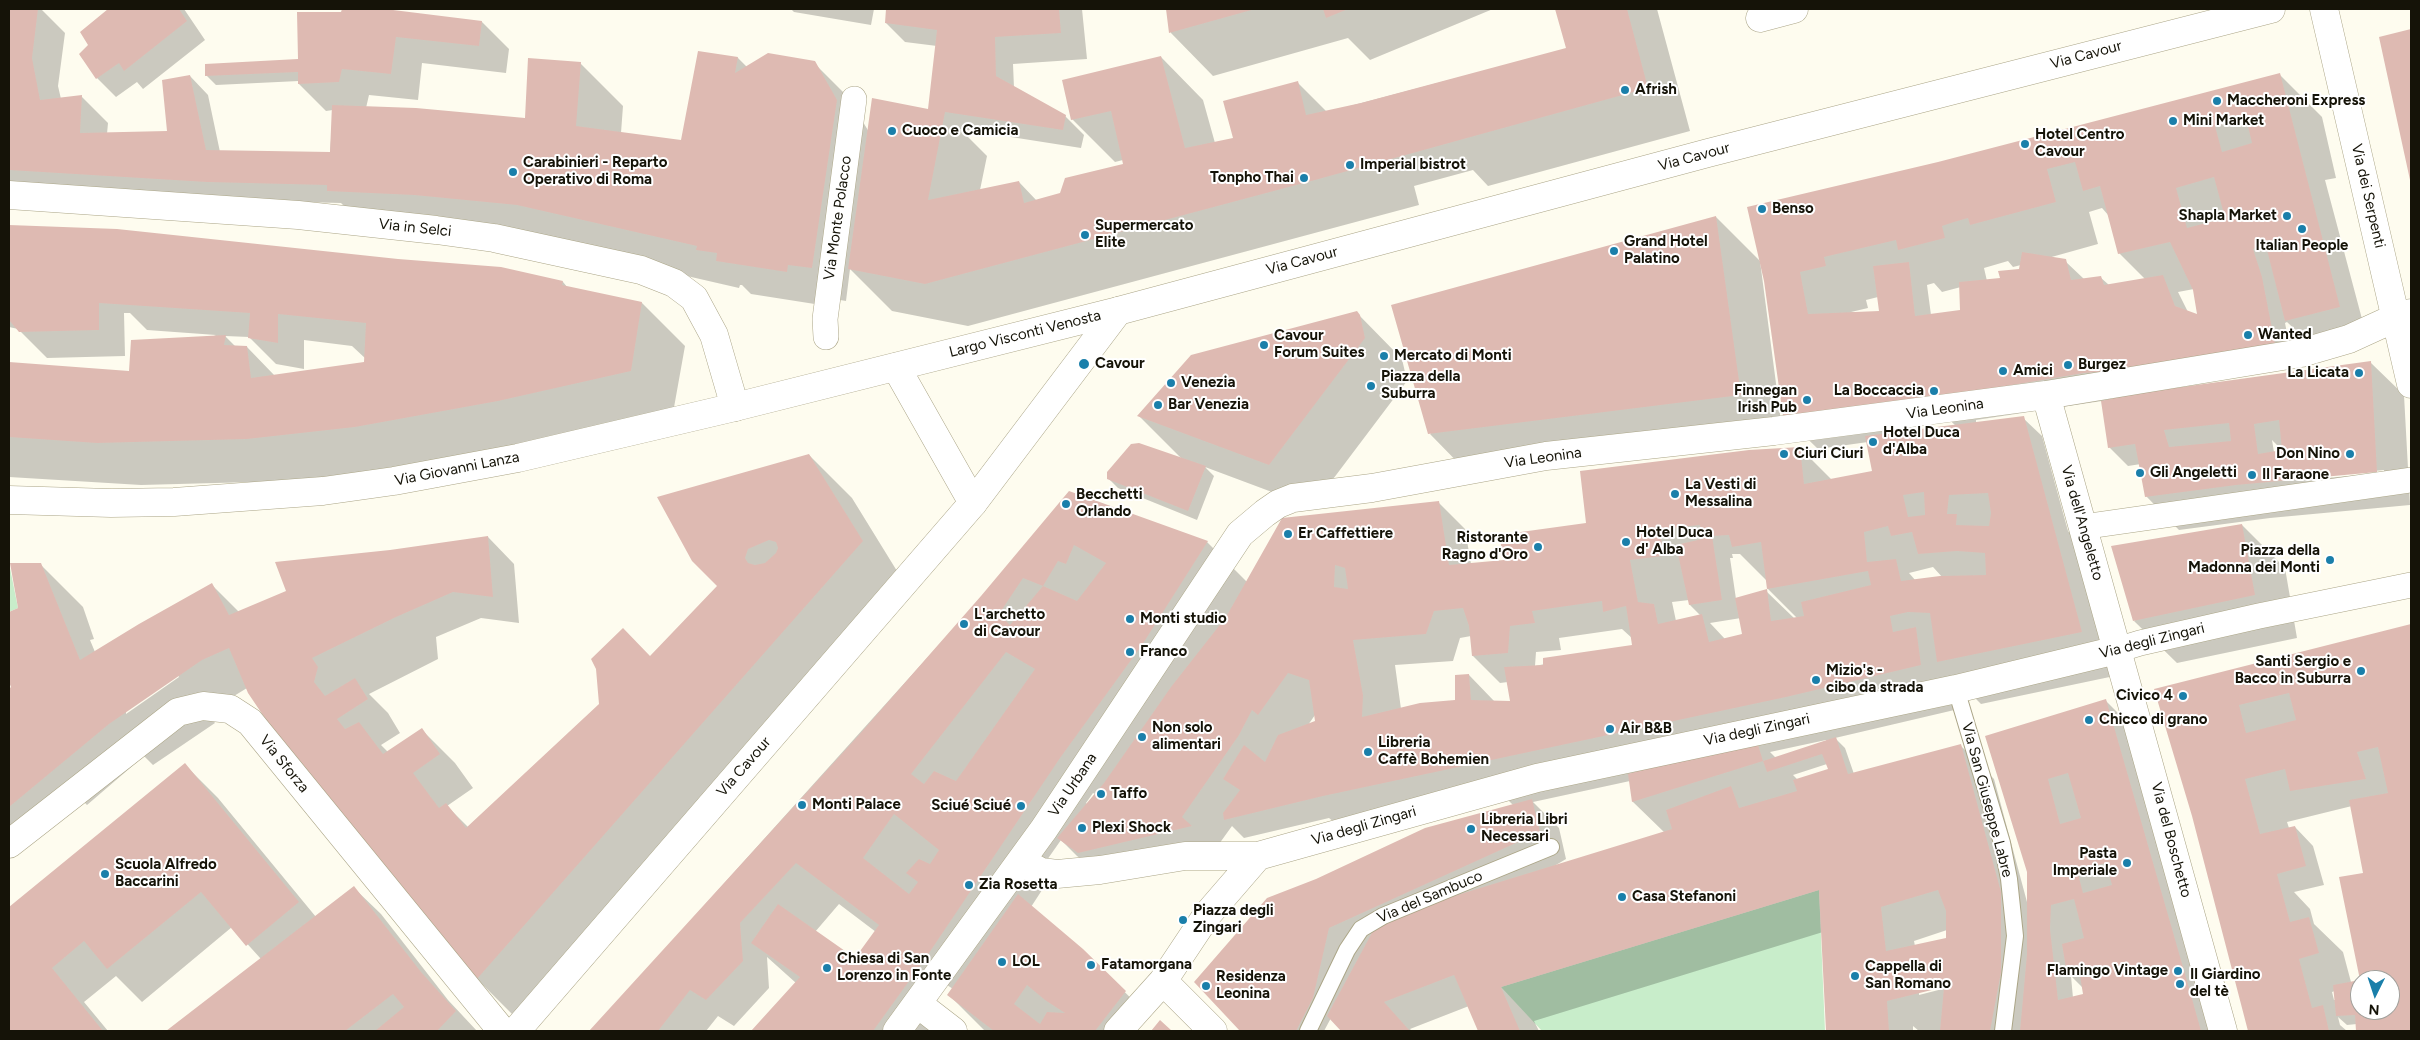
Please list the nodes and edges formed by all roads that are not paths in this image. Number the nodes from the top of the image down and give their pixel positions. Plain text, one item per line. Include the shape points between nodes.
1 (1794, 9) edge
2 (2271, 9) edge
3 (2324, 9) edge
4 (1760, 18) dead end
5 (854, 99) dead end
6 (9, 195) edge
7 (1118, 310) junction
8 (2404, 315) edge
9 (826, 337) dead end
10 (896, 367) junction
11 (2411, 384) edge
12 (2046, 395) junction
13 (735, 408) junction
14 (2411, 480) edge
15 (9, 500) edge
16 (973, 503) junction
17 (2082, 527) junction
18 (1240, 534) joint
19 (2411, 585) edge
20 (2117, 650) junction
21 (1956, 689) junction
22 (9, 844) edge
23 (1551, 847) dead end
24 (1258, 856) junction
25 (1021, 861) junction
26 (1163, 982) junction
27 (918, 1004) junction
28 (502, 1031) edge
29 (516, 1031) edge
30 (897, 1031) edge
31 (953, 1031) edge
32 (1118, 1031) edge
33 (1213, 1031) edge
34 (1308, 1031) edge
35 (2003, 1031) edge
36 (2223, 1031) edge

1 - 4 street
2 - 7 street, Via Cavour via 1698,156
3 - 8 street, Via dei Serpenti
5 - 9 street, Via Monte Polacco via 824,318
6 - 13 street, Via in Selci via 298,215 436,230 494,238 641,270 674,283 694,298 714,335
7 - 10 street, Largo Visconti Venosta
7 - 16 street, Largo Visconti Venosta
8 - 11 street, Via dei Serpenti
8 - 12 street, Via Leonina via 2349,339 2301,353
10 - 13 street, Via Giovanni Lanza
10 - 16 street
12 - 17 street, Via dell'Angeletto
12 - 18 street, Via Leonina via 1774,431 1546,456 1372,488 1293,498 1265,513
13 - 15 street, Via Giovanni Lanza via 518,458 394,481 324,490 142,504
14 - 17 street
16 - 29 street, Via Cavour
17 - 20 street, Via dell'Angeletto
18 - 25 street, Via Urbana
19 - 20 street, Via degli Zingari via 2259,616
20 - 21 street, Via degli Zingari
20 - 36 street, Via del Boschetto
21 - 24 street, Via degli Zingari via 1537,778
21 - 35 lane, Via San Giuseppe Labre via 2010,879 2015,936
22 - 28 street, Via Sforza via 178,712 202,706 230,709 250,722
23 - 34 lane, Via del Sambuco via 1383,916 1361,929 1347,950
24 - 25 street via 1185,856 1057,874 1041,872
24 - 26 street via 1207,915
25 - 27 street, Via Urbana
26 - 32 street
26 - 33 street
27 - 30 street, Via Urbana
27 - 31 street

